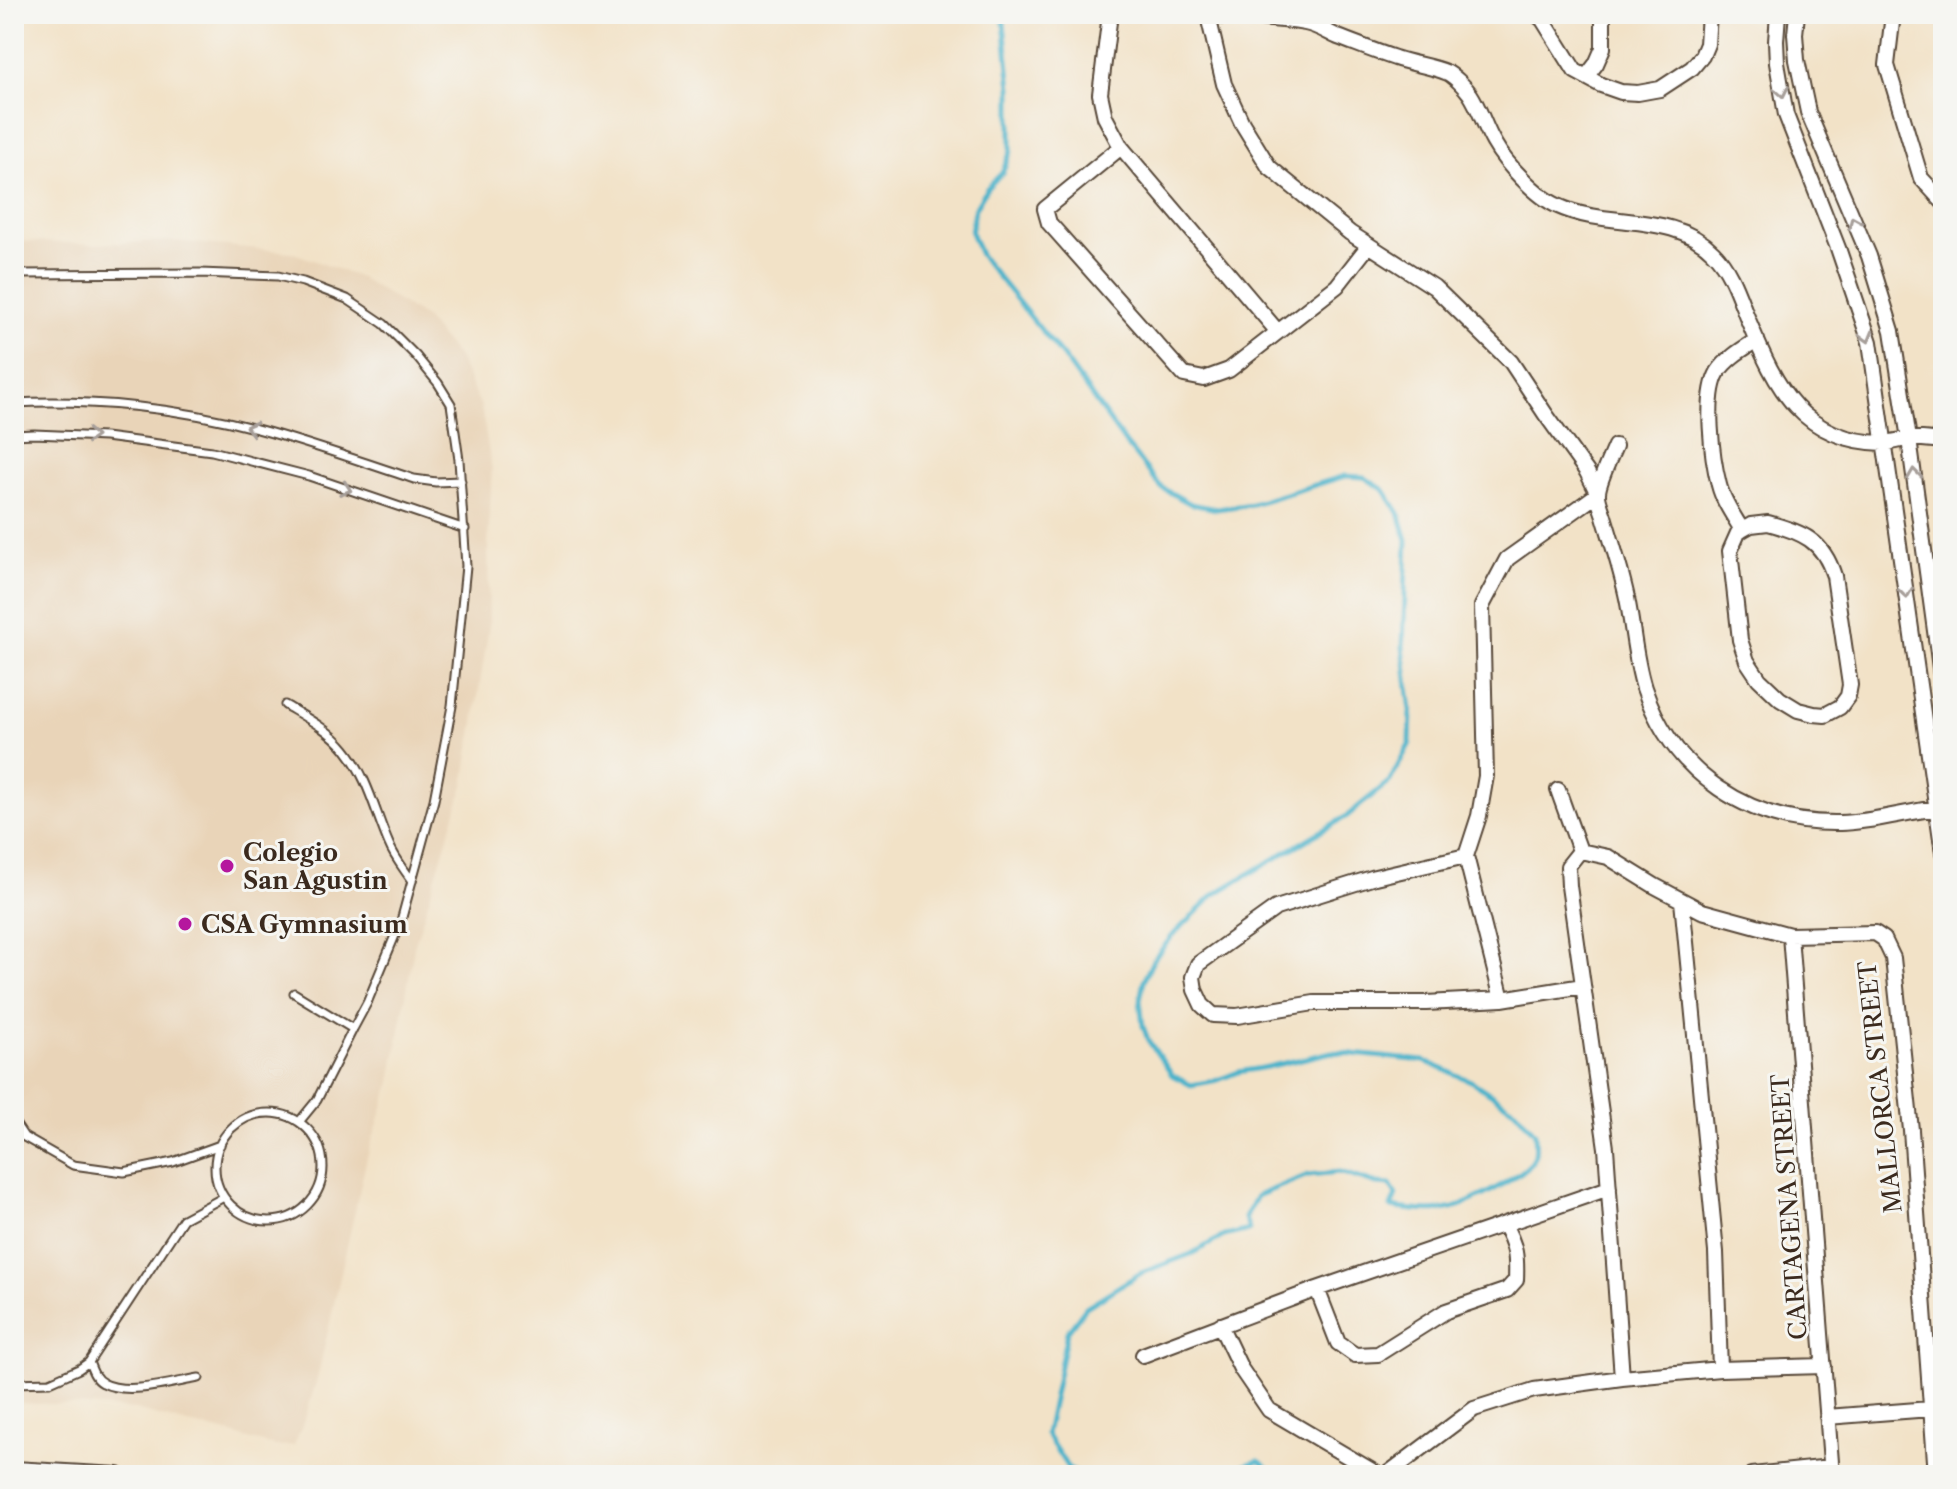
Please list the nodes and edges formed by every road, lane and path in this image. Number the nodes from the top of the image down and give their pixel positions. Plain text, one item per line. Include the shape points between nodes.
1 (1110, 14) edge
2 (1190, 14) edge
3 (1536, 14) edge
4 (1603, 14) edge
5 (1709, 14) edge
6 (1778, 14) edge
7 (1797, 14) edge
8 (1893, 14) edge
9 (1208, 16) edge
10 (1314, 19) edge
11 (1586, 77) junction
12 (1121, 147) junction
13 (1943, 202) edge
14 (1369, 245) junction
15 (14, 274) edge
16 (1278, 332) junction
17 (1757, 340) junction
18 (14, 403) edge
19 (14, 435) edge
20 (1909, 439) junction
21 (1943, 441) edge
22 (1885, 443) junction
23 (1615, 446) dead end
24 (461, 481) junction
25 (1598, 494) junction
26 (465, 529) junction
27 (1742, 530) junction
28 (1943, 690) edge
29 (285, 705) dead end
30 (1558, 790) dead end
31 (1940, 807) edge
32 (1580, 851) junction
33 (1943, 853) edge
34 (1466, 856) junction
35 (412, 881) junction
36 (1682, 901) junction
37 (1790, 935) junction
38 (1583, 986) junction
39 (294, 993) dead end
40 (1502, 999) junction
41 (353, 1029) junction
42 (14, 1122) edge
43 (299, 1122) junction
44 (220, 1145) junction
45 (1609, 1188) junction
46 (224, 1197) junction
47 (1504, 1225) junction
48 (1317, 1289) junction
49 (1220, 1325) junction
50 (1143, 1355) dead end
51 (89, 1362) junction
52 (1824, 1366) junction
53 (1720, 1369) junction
54 (199, 1378) dead end
55 (1622, 1378) junction
56 (14, 1383) edge
57 (1937, 1408) edge
58 (1827, 1417) junction
59 (14, 1469) edge
60 (1832, 1471) edge
61 (118, 1475) edge
62 (978, 1475) edge
63 (991, 1475) edge
64 (1379, 1475) edge
65 (1386, 1475) edge
66 (1752, 1475) edge
67 (1936, 1475) edge

1 - 12 street via 1100,94
2 - 9 street
3 - 11 street via 1575,71
4 - 11 street via 1603,48
5 - 11 street via 1702,56 1660,89 1621,92
6 -> 22 street via 1777,63 1786,115 1870,342
20 -> 7 street via 1892,331 1869,256 1808,112 1797,60
8 - 13 street via 1887,65 1921,178
9 - 10 street
9 - 14 street via 1224,84 1269,167
10 - 17 street via 1394,58 1450,74 1470,93 1495,145 1516,172 1557,206 1667,228 1702,243 1726,268
12 - 16 street
12 - 16 street via 1045,209 1049,223 1184,375 1204,379 1229,370
14 - 16 street via 1337,286
14 - 25 street via 1434,287 1511,362
15 - 24 lane via 278,276 347,299 384,324 438,383 451,404
17 - 22 street via 1772,375 1813,422 1844,437
17 - 27 street via 1719,371 1711,403 1719,485
24 -> 18 lane via 414,479 256,428 183,413
19 -> 26 lane via 105,437 212,451 309,476
20 - 21 street
20 - 22 street
28 -> 20 street
22 -> 31 street
23 - 25 street
24 - 26 lane
25 - 31 street via 1650,705 1688,764 1736,799 1792,819 1842,823
25 - 34 street via 1507,559 1482,606 1486,776
26 - 35 lane via 452,706
27 - 27 street via 1729,558 1747,661 1780,699 1798,710 1832,713 1846,701 1850,685 1828,560 1809,538 1792,530 1768,523
29 - 35 lane via 344,747 361,773 390,847
30 - 32 street
31 - 33 street
32 - 36 street, MALLORCA STREET via 1608,857
32 - 38 street via 1568,866
34 - 40 street
34 - 40 street via 1276,908 1198,964 1195,990 1213,1015 1237,1016 1314,1003
35 - 41 lane via 401,921
36 - 37 street, MALLORCA STREET
36 - 53 street via 1716,1252
37 - 52 street, CARTAGENA STREET
37 - 57 street, MALLORCA STREET via 1875,933 1893,958
38 - 40 street
38 - 45 street
39 - 41 lane
41 - 43 lane via 317,1100
42 - 44 lane via 24,1137 73,1165 124,1172
43 - 44 lane via 276,1113 252,1115 231,1129
43 - 46 lane via 315,1138 323,1159 317,1192 303,1210 283,1220 261,1221 240,1213
44 - 46 lane via 215,1174
45 - 47 street
45 - 55 street
46 - 51 lane via 183,1219
47 - 48 street
47 - 48 street via 1517,1257 1516,1280 1507,1290 1446,1311 1378,1354 1355,1355 1338,1343
48 - 49 street
49 - 50 street
49 - 64 street via 1269,1410
51 - 54 lane via 96,1378 116,1387
51 - 56 lane via 50,1382
52 - 53 street
52 - 58 street, CARTAGENA STREET
53 - 55 street
55 - 65 street via 1534,1390 1474,1409
57 - 58 street
57 - 67 street, MALLORCA STREET
58 - 60 street, CARTAGENA STREET
59 - 61 street
60 - 66 street
62 - 63 street

